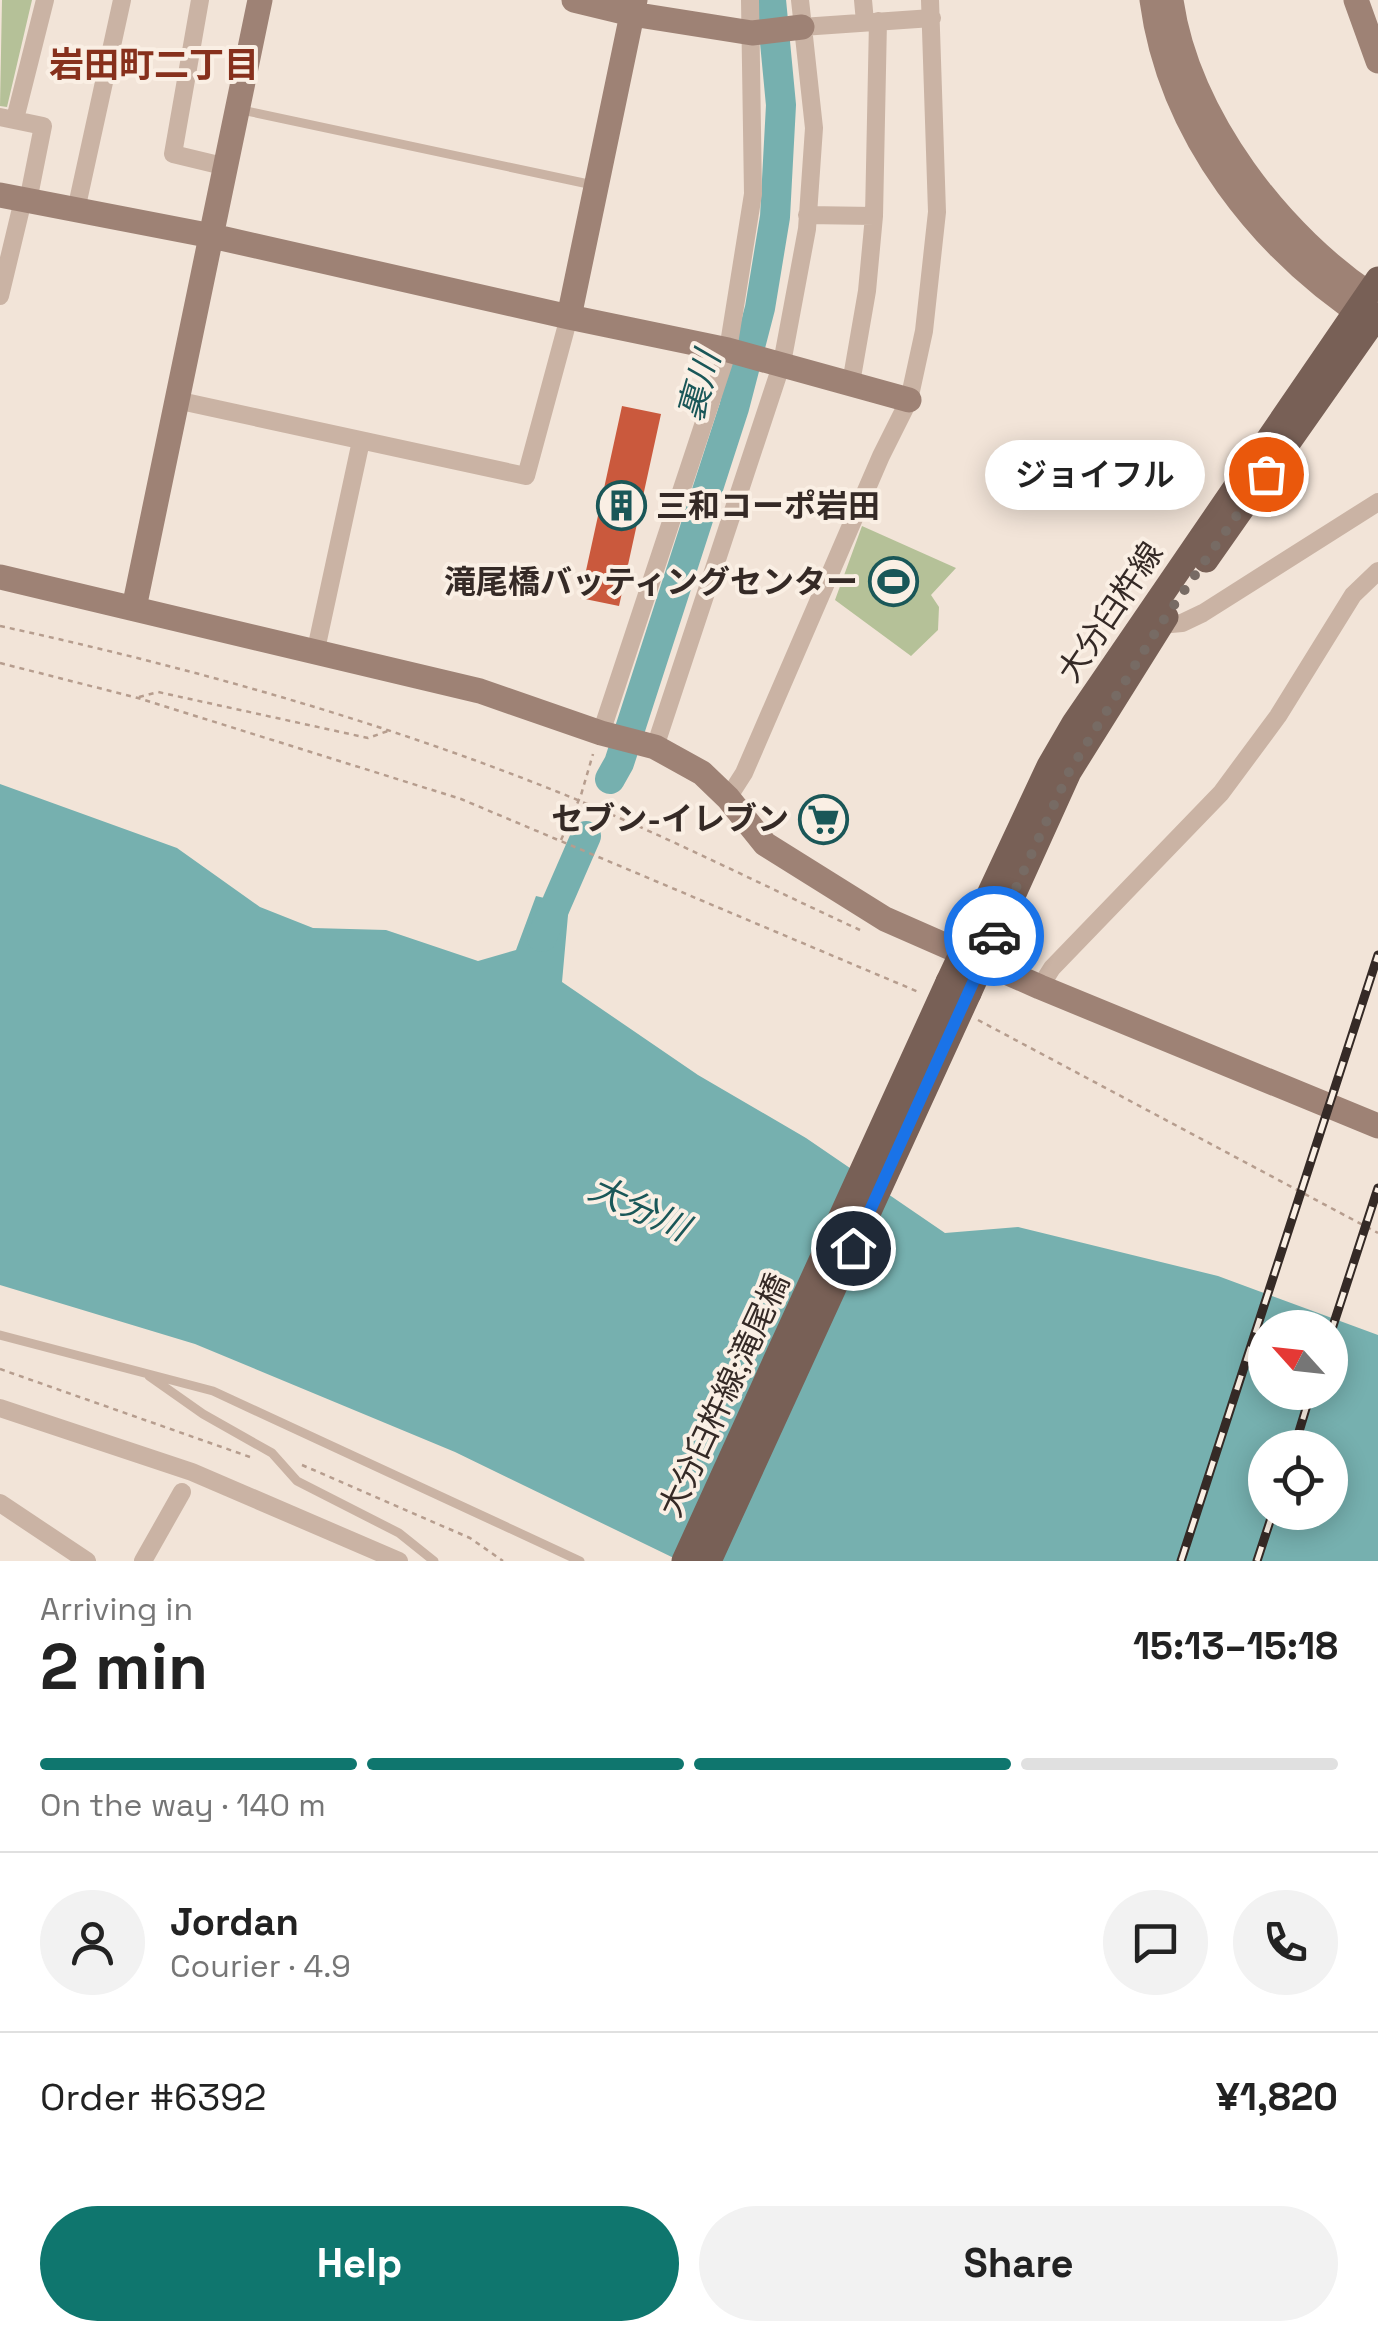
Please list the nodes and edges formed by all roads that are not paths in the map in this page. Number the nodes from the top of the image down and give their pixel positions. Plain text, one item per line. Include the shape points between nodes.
1 (45, 0) edge
2 (122, 0) edge
3 (200, 0) edge
4 (260, 0) edge
5 (574, 0) edge
6 (750, 0) edge
7 (800, 0) edge
8 (863, 0) edge
9 (1152, 0) edge
10 (1171, 0) edge
11 (1356, 0) edge
12 (633, 7) edge
13 (931, 9) edge
14 (871, 22) junction
15 (796, 28) junction
16 (755, 33) junction
17 (1378, 62) edge
18 (239, 110) junction
19 (8, 118) edge
20 (227, 167) junction
21 (595, 185) junction
22 (17, 199) edge
23 (76, 210) junction
24 (807, 215) junction
25 (874, 216) junction
26 (212, 236) junction
27 (0, 296) edge
28 (1372, 306) edge
29 (568, 317) junction
30 (733, 351) junction
31 (776, 361) junction
32 (851, 383) junction
33 (176, 400) junction
34 (909, 400) junction
35 (361, 441) junction
36 (1378, 502) edge
37 (1378, 571) edge
38 (0, 578) edge
39 (134, 608) junction
40 (1160, 625) junction
41 (316, 654) junction
42 (625, 739) junction
43 (728, 798) junction
44 (973, 956) junction
45 (1040, 987) junction
46 (955, 997) junction
47 (1378, 1126) edge
48 (0, 1335) edge
49 (141, 1370) junction
50 (0, 1408) edge
51 (192, 1472) junction
52 (182, 1492) joint
53 (0, 1503) edge
54 (88, 1561) edge
55 (144, 1561) edge
56 (399, 1561) edge
57 (434, 1561) edge
58 (580, 1561) edge
59 (684, 1561) edge
60 (710, 1561) edge

1 - 19 street
2 - 23 street
3 - 20 street via 173,154
4 - 18 street
5 - 12 street
6 - 16 street
7 - 15 street
8 - 14 street
9 - 28 street via 1167,70 1221,176 1307,273
10 - 28 street via 1185,59 1262,196
11 - 17 street
12 - 16 street
12 - 21 street
13 - 14 street
13 - 34 street via 937,212
14 - 15 street
14 - 25 street
15 - 16 street
15 - 24 street via 814,128
16 - 30 street via 753,194
18 - 20 street
18 - 21 lane
19 - 22 street via 44,126
20 - 26 street
21 - 29 street
22 - 23 street
22 - 27 street
23 - 26 street
24 - 25 street
24 - 31 street
25 - 32 street
26 - 29 street
26 - 33 street
28 - 40 main road, 大分臼杵線
28 - 44 main road, 大分臼杵線 via 1074,723 1049,766
29 - 30 street
29 - 35 street via 526,476
30 - 31 street
30 - 42 street
31 - 32 street
31 - 42 street
32 - 34 street
33 - 35 street
33 - 39 street
34 - 43 street
35 - 41 street
36 - 40 street via 1202,613
37 - 45 street via 1353,595 1239,770
38 - 39 street
39 - 41 street
40 - 44 main road, 大分臼杵線 via 1069,772
41 - 42 street via 480,690
42 - 43 street via 702,772
43 - 44 street via 765,844 885,919
44 - 45 street
44 - 46 main road
45 - 47 street
46 - 59 main road, 大分臼杵線;滝尾橋, bridge
46 - 60 main road, 大分臼杵線;滝尾橋, bridge
48 - 49 lane
49 - 57 lane via 272,1454 297,1481 399,1533
49 - 58 lane via 214,1391
50 - 51 street
51 - 52 lane
51 - 56 street
52 - 55 street
53 - 54 street

